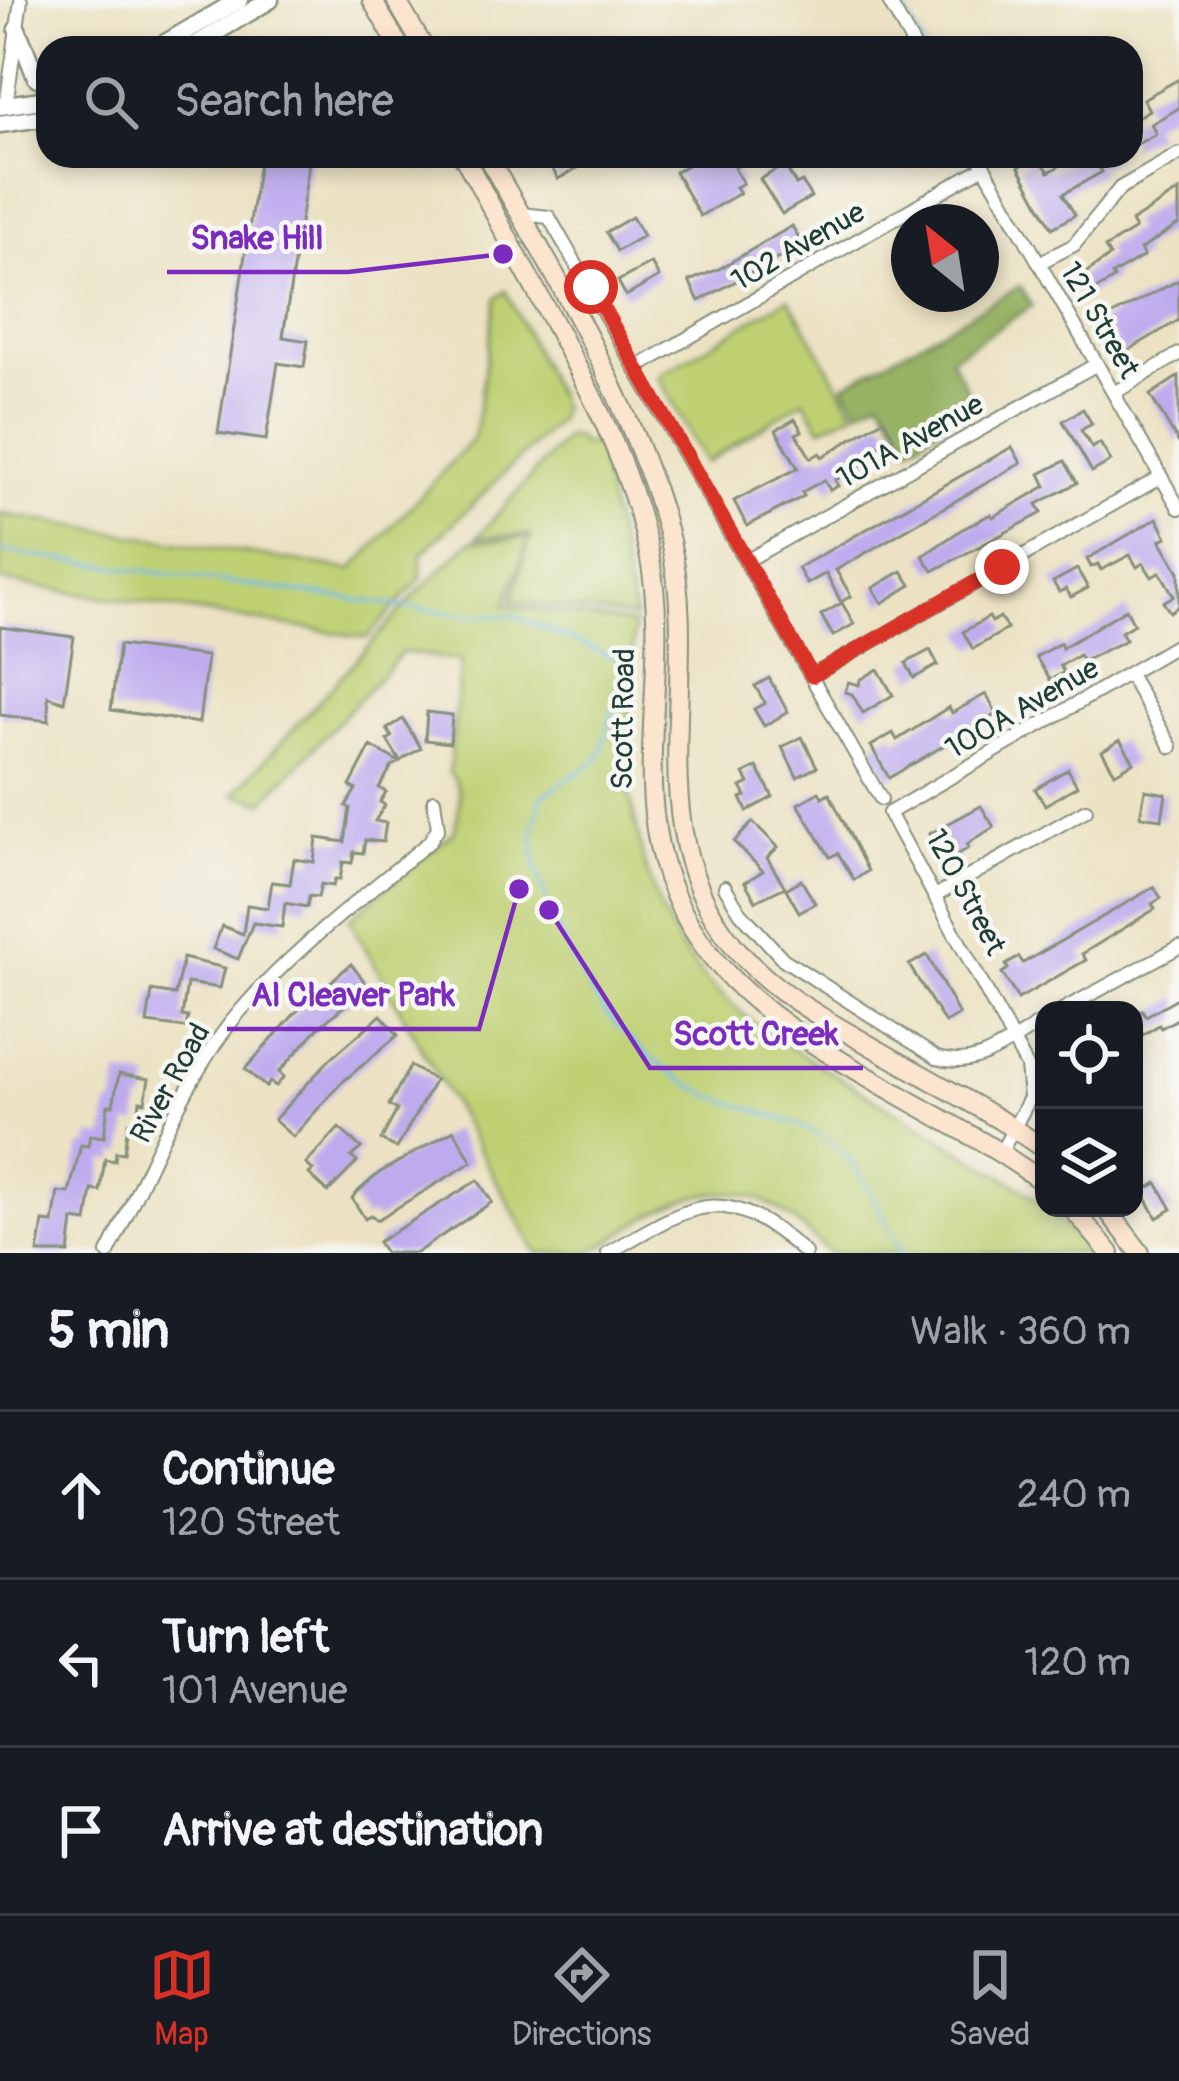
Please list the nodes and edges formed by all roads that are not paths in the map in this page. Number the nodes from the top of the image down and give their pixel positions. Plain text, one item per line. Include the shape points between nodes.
1 (21, 0) edge
2 (239, 0) edge
3 (270, 0) edge
4 (396, 0) edge
5 (887, 0) edge
6 (372, 1) edge
7 (17, 29) junction
8 (178, 36) edge
9 (210, 36) edge
10 (393, 36) edge
11 (417, 36) edge
12 (908, 36) edge
13 (36, 77) edge
14 (36, 105) edge
15 (36, 118) edge
16 (2, 121) edge
17 (1179, 154) edge
18 (470, 168) edge
19 (495, 168) edge
20 (971, 168) edge
21 (984, 168) edge
22 (521, 214) junction
23 (1039, 263) junction
24 (1179, 354) edge
25 (1097, 364) junction
26 (636, 368) junction
27 (1114, 393) junction
28 (1161, 477) junction
29 (1179, 508) edge
30 (746, 561) junction
31 (1179, 644) edge
32 (1129, 674) junction
33 (812, 676) junction
34 (1171, 748) dead end
35 (881, 799) dead end
36 (434, 800) dead end
37 (1086, 810) dead end
38 (890, 813) joint
39 (725, 887) dead end
40 (935, 896) junction
41 (1177, 952) edge
42 (1080, 1001) edge
43 (1035, 1026) edge
44 (1012, 1040) junction
45 (1015, 1130) junction
46 (1035, 1144) edge
47 (1001, 1152) junction
48 (1035, 1177) edge
49 (1079, 1217) edge
50 (1113, 1217) edge
51 (108, 1253) edge
52 (608, 1253) edge
53 (805, 1253) edge
54 (1109, 1253) edge
55 (1140, 1253) edge

1 - 7 street
2 - 8 street
3 - 9 street
4 - 11 main road
5 - 12 street
6 - 10 main road
7 - 13 street
7 - 16 street
14 - 16 street
15 - 16 street
17 - 23 street via 1120,188 1073,245
18 - 47 main road, Scott Road via 631,489 654,618 650,801 664,867 687,920 765,1010
19 - 22 main road
20 - 26 street, 102 Avenue
21 - 23 street, 121 Street
22 - 26 street via 549,217
22 - 45 main road, Scott Road via 624,412 671,548 680,616 677,809 691,870 716,922 793,1000
23 - 25 street, 121 Street
24 - 27 street
25 - 27 street, 121 Street
25 - 30 street, 101A Avenue
26 - 30 street
27 - 28 street, 121 Street
28 - 29 street, 121 Street
28 - 33 street
30 - 33 street
31 - 32 street, 100A Avenue
32 - 34 street
32 - 38 street, 100A Avenue
33 - 35 street
36 - 51 street, River Road via 438,828 429,842 283,967 215,1044
37 - 40 street
38 - 40 street, 120 Street
39 - 44 street via 793,967 937,1058 967,1062
40 - 44 street, 120 Street
41 - 42 street
43 - 44 street
44 - 45 street, 120 Street via 1031,1088
45 - 46 main road
45 - 47 street, 120 Street
47 - 48 main road
49 - 54 main road
50 - 55 main road
52 - 53 street via 669,1218 725,1205 750,1213

